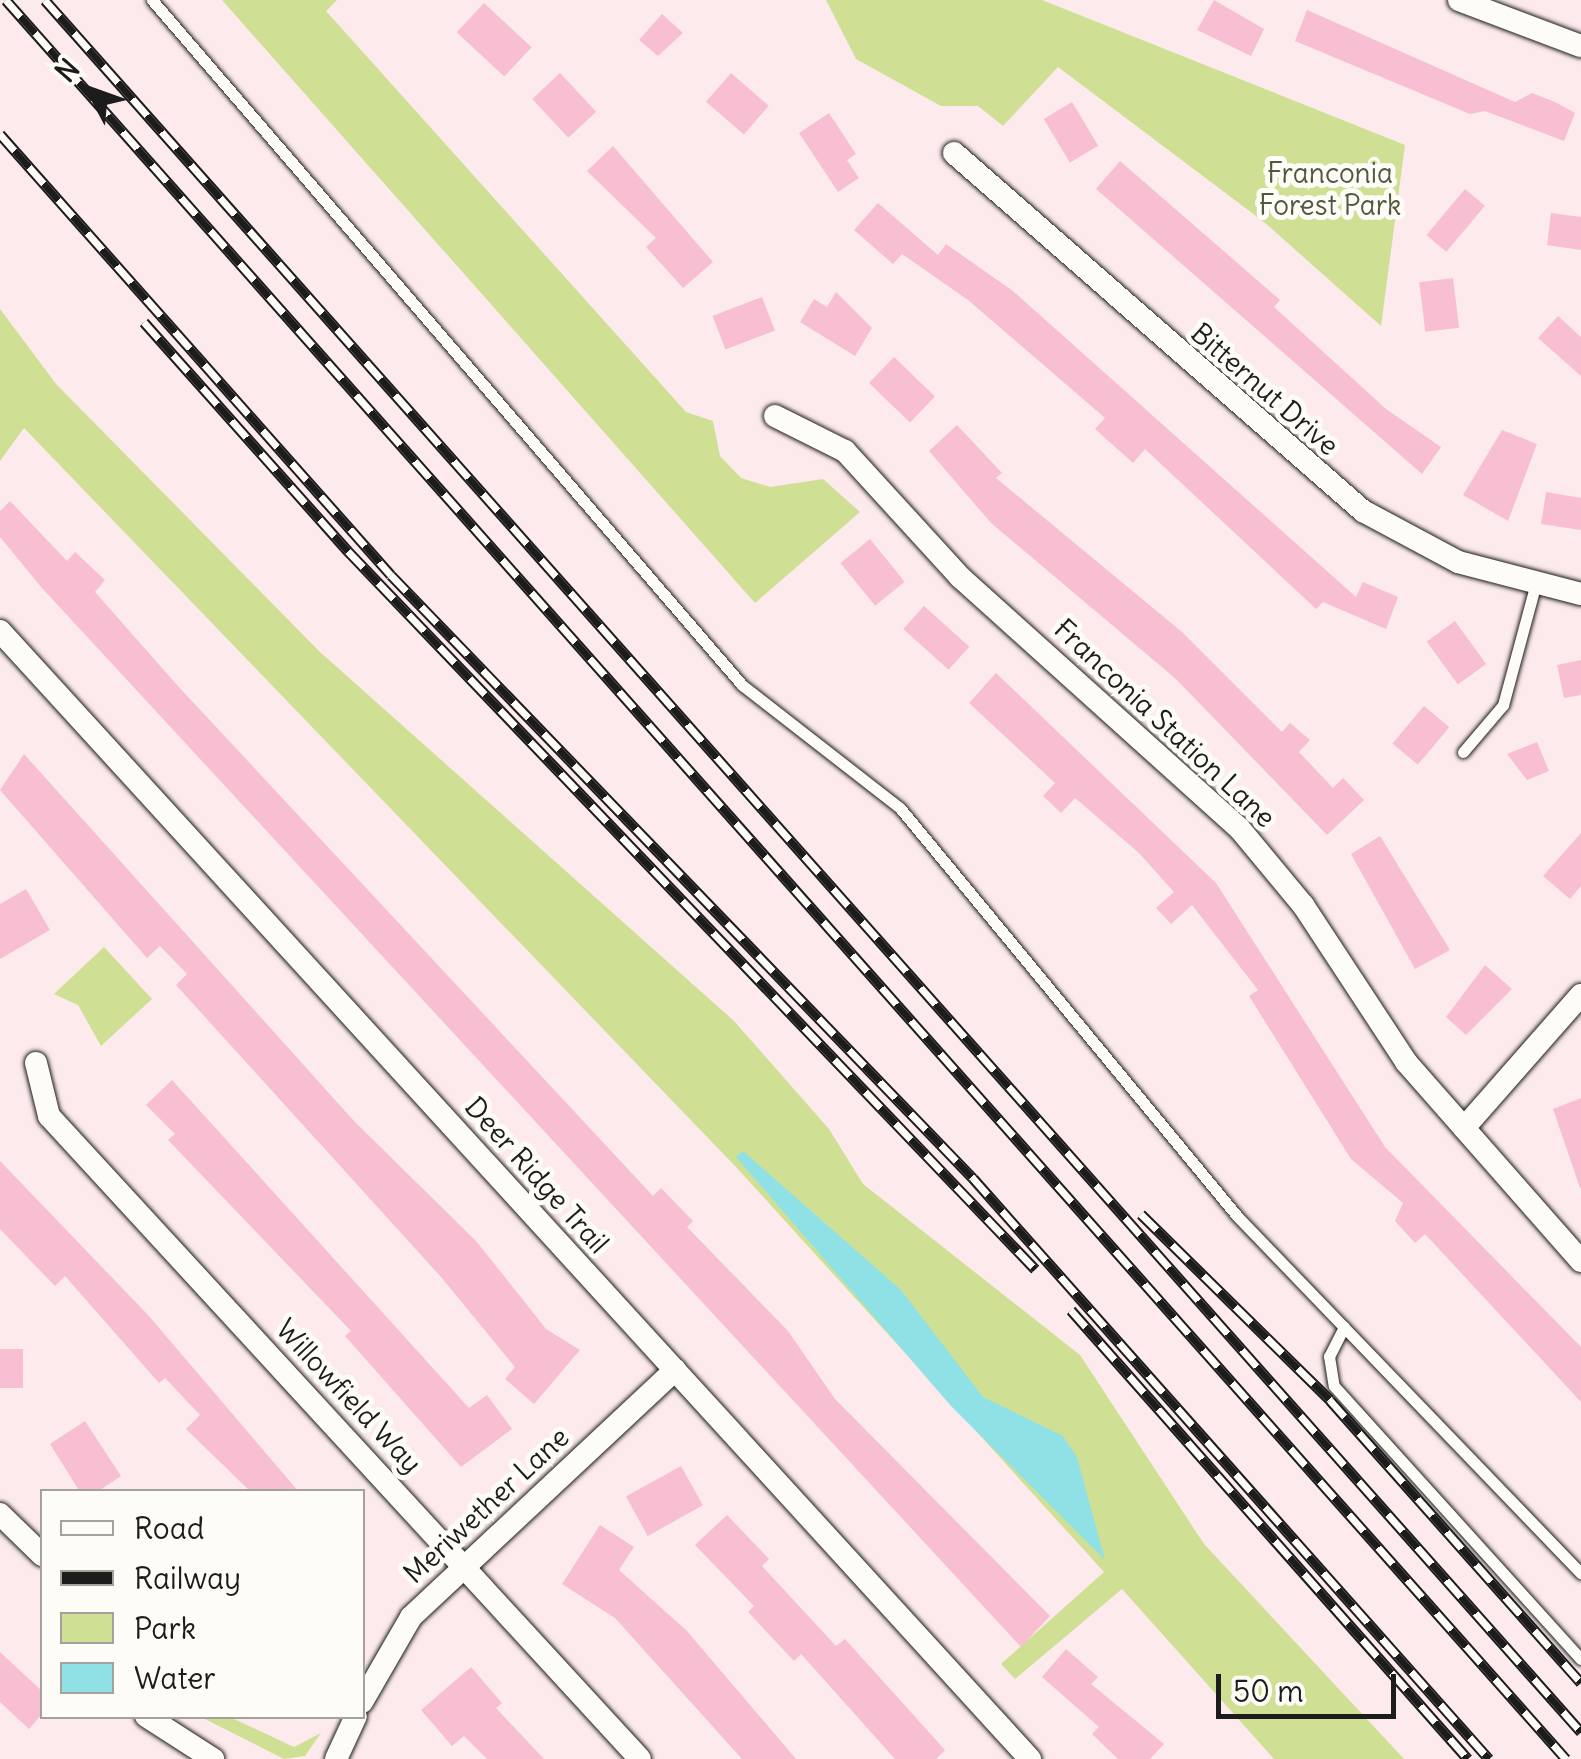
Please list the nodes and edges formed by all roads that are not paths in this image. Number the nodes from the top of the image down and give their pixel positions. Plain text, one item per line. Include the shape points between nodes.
1 (152, 0) edge
2 (1459, 0) edge
3 (1581, 46) edge
4 (954, 153) dead end
5 (775, 416) dead end
6 (1535, 586) junction
7 (1581, 594) edge
8 (0, 631) edge
9 (1463, 752) dead end
10 (1581, 996) edge
11 (36, 1063) dead end
12 (1464, 1128) junction
13 (1581, 1260) edge
14 (1344, 1327) junction
15 (675, 1370) junction
16 (0, 1514) edge
17 (40, 1553) edge
18 (465, 1566) junction
19 (1581, 1574) edge
20 (1581, 1659) edge
21 (365, 1697) edge
22 (151, 1719) edge
23 (355, 1719) edge
24 (212, 1759) edge
25 (336, 1759) edge
26 (640, 1759) edge
27 (1030, 1759) edge

1 - 14 lane via 742,685 900,808 1144,1111
2 - 3 street
4 - 6 street, Bitternut Drive via 1363,512 1458,562
5 - 12 street, Franconia Station Lane via 845,450 960,577 1239,828 1302,906 1378,1027
6 - 7 street, Bitternut Drive
6 - 9 lane via 1502,704
8 - 15 street, Deer Ridge Trail
10 - 12 street
11 - 18 street, Willowfield Way via 49,1116
12 - 13 street, Franconia Station Lane
14 - 19 lane
14 - 20 lane via 1329,1356 1334,1386
15 - 18 street, Meriwether Lane
15 - 27 street, Deer Ridge Trail
16 - 17 street
18 - 21 street, Meriwether Lane via 411,1617
18 - 26 street, Willowfield Way
22 - 24 street
23 - 25 street

